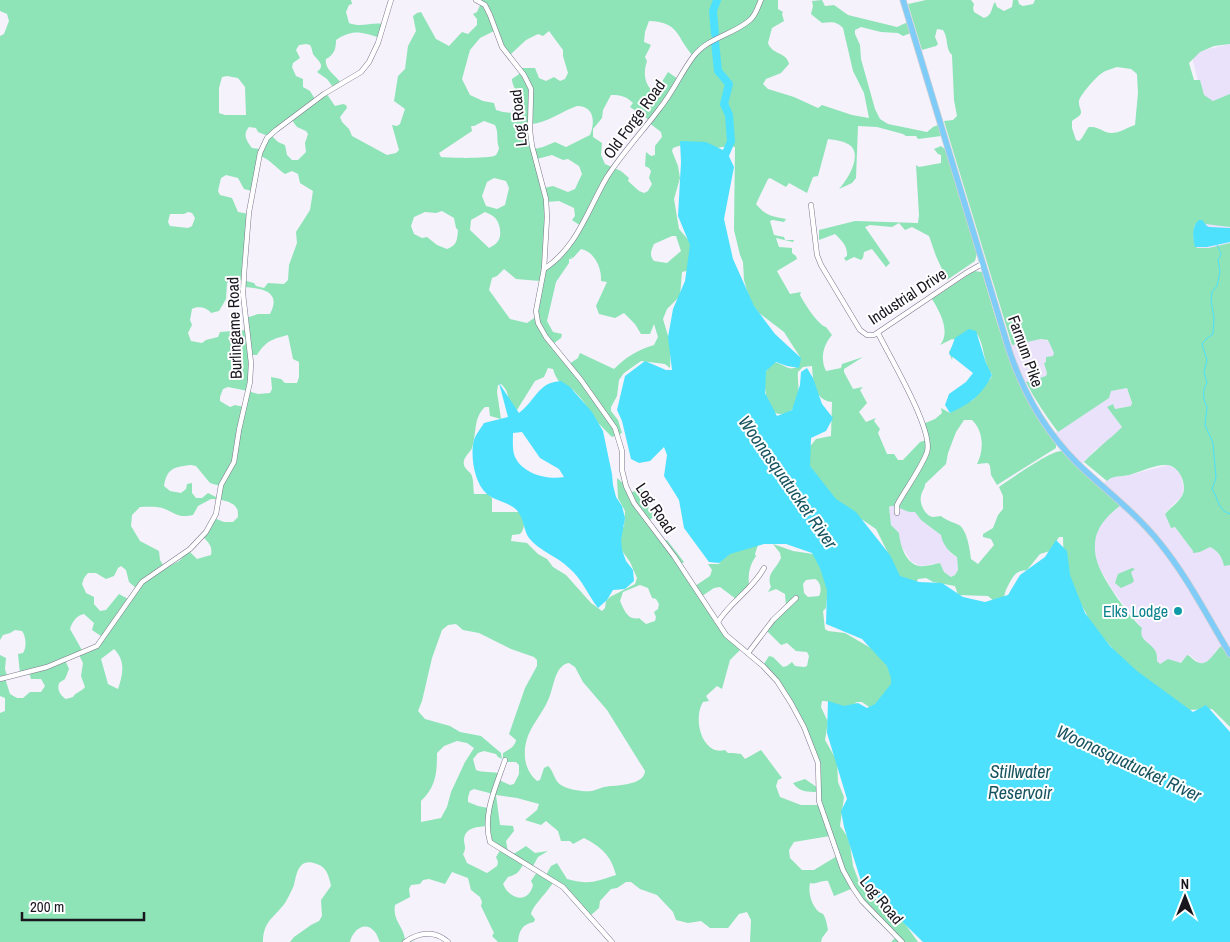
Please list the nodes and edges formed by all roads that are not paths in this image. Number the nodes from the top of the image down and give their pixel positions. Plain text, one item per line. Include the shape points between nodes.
1 (392, 0) edge
2 (476, 0) edge
3 (761, 0) edge
4 (903, 0) edge
5 (810, 205) dead end
6 (982, 264) junction
7 (544, 270) junction
8 (878, 333) junction
9 (897, 513) dead end
10 (764, 568) dead end
11 (796, 598) dead end
12 (718, 622) junction
13 (748, 653) junction
14 (1230, 654) edge
15 (0, 679) edge
16 (505, 760) dead end
17 (405, 942) edge
18 (448, 942) edge
19 (612, 942) edge
20 (902, 942) edge

1 - 15 street, Burlingame Road via 378,43 361,72 324,94 276,130 260,152 249,212 243,294 251,363 250,382 234,462 221,485 216,514 206,532 190,549 142,582 98,646 47,667
2 - 7 street, Log Road via 484,5 502,47 531,89 532,146 546,199
3 - 7 street, Old Forge Road via 751,20 712,40 694,56 661,107 607,178 570,244 556,262
4 - 6 main road, Farnum Pike
5 - 8 street, Industrial Drive via 821,265 860,330 866,334
6 - 8 street, Industrial Drive
6 - 14 main road, Farnum Pike via 1014,366 1035,409 1066,452 1159,542
7 - 12 street, Log Road via 536,311 538,323 615,428 626,486 634,503
8 - 9 street via 916,408 928,440 927,451 897,505
10 - 12 street
11 - 13 street via 773,620
12 - 13 street, Log Road via 726,635
13 - 20 street, Log Road via 777,681 804,727 818,763 819,801 853,888
16 - 19 street via 489,807 487,831 490,842 564,887
17 - 18 street via 420,934 433,934

